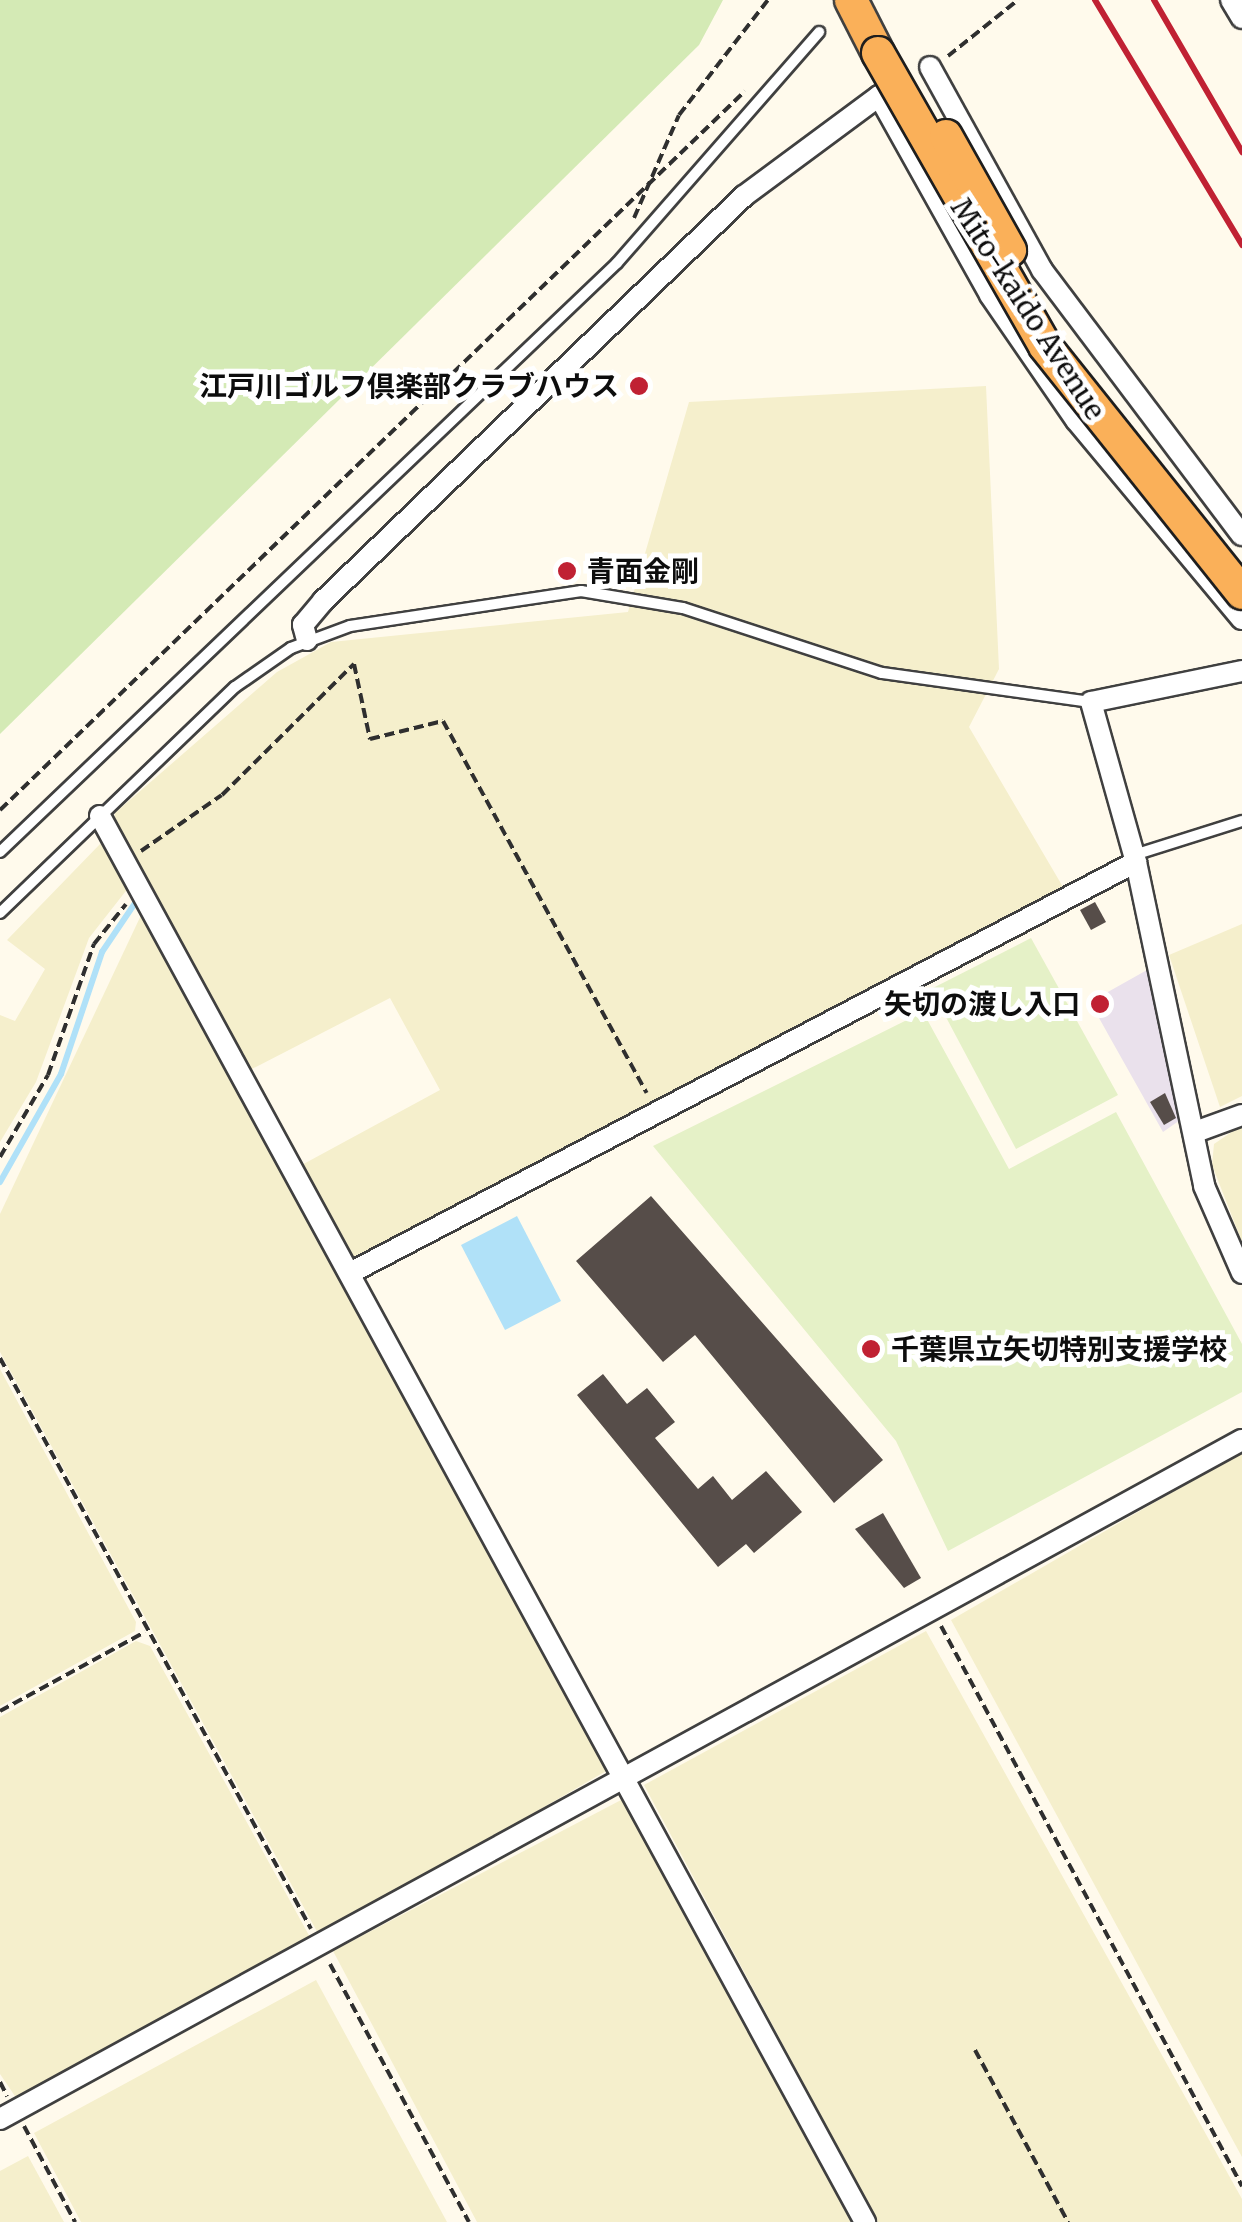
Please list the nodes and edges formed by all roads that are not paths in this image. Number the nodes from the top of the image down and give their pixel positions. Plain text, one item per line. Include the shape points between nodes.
1 (851, 0) edge
2 (875, 0) edge
3 (1232, 0) edge
4 (1242, 18) edge
5 (818, 32) dead end
6 (887, 49) junction
7 (930, 67) road end
8 (1242, 534) edge
9 (1242, 560) edge
10 (1242, 592) edge
11 (1242, 620) edge
12 (308, 640) junction
13 (1242, 671) edge
14 (1091, 702) junction
15 (100, 816) junction
16 (1242, 821) edge
17 (0, 852) edge
18 (1135, 858) junction
19 (0, 913) edge
20 (1242, 1116) edge
21 (1198, 1131) junction
22 (350, 1272) junction
23 (1242, 1273) edge
24 (1242, 1440) edge
25 (625, 1776) junction
26 (8, 2114) edge
27 (866, 2222) edge

1 - 6 highway, Mito-kaido Avenue
2 - 6 highway, Mito-kaido Avenue
3 - 4 street
5 - 17 lane via 617,264
6 - 9 highway, Mito-kaido Avenue, bridge via 1061,332
6 - 10 highway, Mito-kaido Avenue, bridge via 1045,346
7 - 8 street via 1042,270
11 - 12 street via 1076,420 990,295 880,96 744,196 323,601 303,625
12 - 14 lane via 581,590 683,608 882,673
12 - 15 lane via 234,687
13 - 14 street
14 - 18 street
15 - 19 lane
15 - 22 street
16 - 18 lane
18 - 21 street
18 - 22 street
20 - 21 street
21 - 23 street via 1216,1227
22 - 25 street
24 - 25 street
25 - 26 street
25 - 27 street

